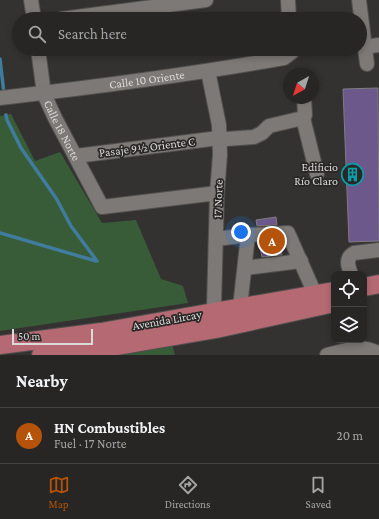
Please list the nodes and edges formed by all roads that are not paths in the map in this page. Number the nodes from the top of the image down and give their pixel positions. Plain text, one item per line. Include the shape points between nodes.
1 (31, 0) edge
2 (206, 0) edge
3 (288, 0) edge
4 (359, 0) edge
5 (33, 12) edge
6 (114, 12) edge
7 (289, 12) edge
8 (361, 12) edge
9 (379, 45) edge
10 (367, 47) edge
11 (39, 56) edge
12 (286, 56) edge
13 (366, 56) edge
14 (367, 64) dead end
15 (208, 71) junction
16 (44, 94) junction
17 (0, 98) edge
18 (304, 104) edge
19 (303, 118) junction
20 (219, 138) junction
21 (76, 156) junction
22 (317, 174) dead end
23 (217, 193) junction
24 (248, 235) junction
25 (216, 239) junction
26 (379, 250) edge
27 (301, 260) junction
28 (245, 268) junction
29 (350, 271) edge
30 (379, 284) edge
31 (367, 286) edge
32 (331, 292) edge
33 (315, 294) junction
34 (379, 296) edge
35 (367, 298) edge
36 (331, 303) edge
37 (240, 307) junction
38 (215, 320) junction
39 (0, 345) edge
40 (377, 353) edge
41 (42, 355) edge
42 (327, 355) edge

1 - 5 street
2 - 6 street
3 - 7 street
4 - 8 street
9 - 10 street
11 - 16 street, Calle 18 Norte
12 - 15 street, Calle 10 Oriente
13 - 14 street
15 - 16 street, Calle 10 Oriente
15 - 20 street, 17 Norte via 219,125
16 - 17 street, Calle 10 Oriente
16 - 21 street, Calle 18 Norte
18 - 19 street
19 - 20 street, Pasaje 9½ Oriente C via 269,126 254,137
19 - 22 street
20 - 21 street, Pasaje 9½ Oriente C
20 - 23 street, 17 Norte
21 - 23 street, Calle 18 Norte via 102,207
23 - 25 street, 17 Norte
24 - 25 street
24 - 27 street via 288,233
24 - 28 street
25 - 38 street, 17 Norte
26 - 29 street via 351,254 347,262
27 - 28 street
27 - 33 street
28 - 37 street
30 - 31 main road
32 - 33 main road, Avenida Lircay
33 - 37 main road, Avenida Lircay
34 - 35 main road
36 - 38 main road, Avenida Lircay
37 - 38 main road, Avenida Lircay
38 - 39 main road, Avenida Lircay
38 - 41 main road, Avenida Lircay via 111,347
40 - 42 street via 369,349 354,348

